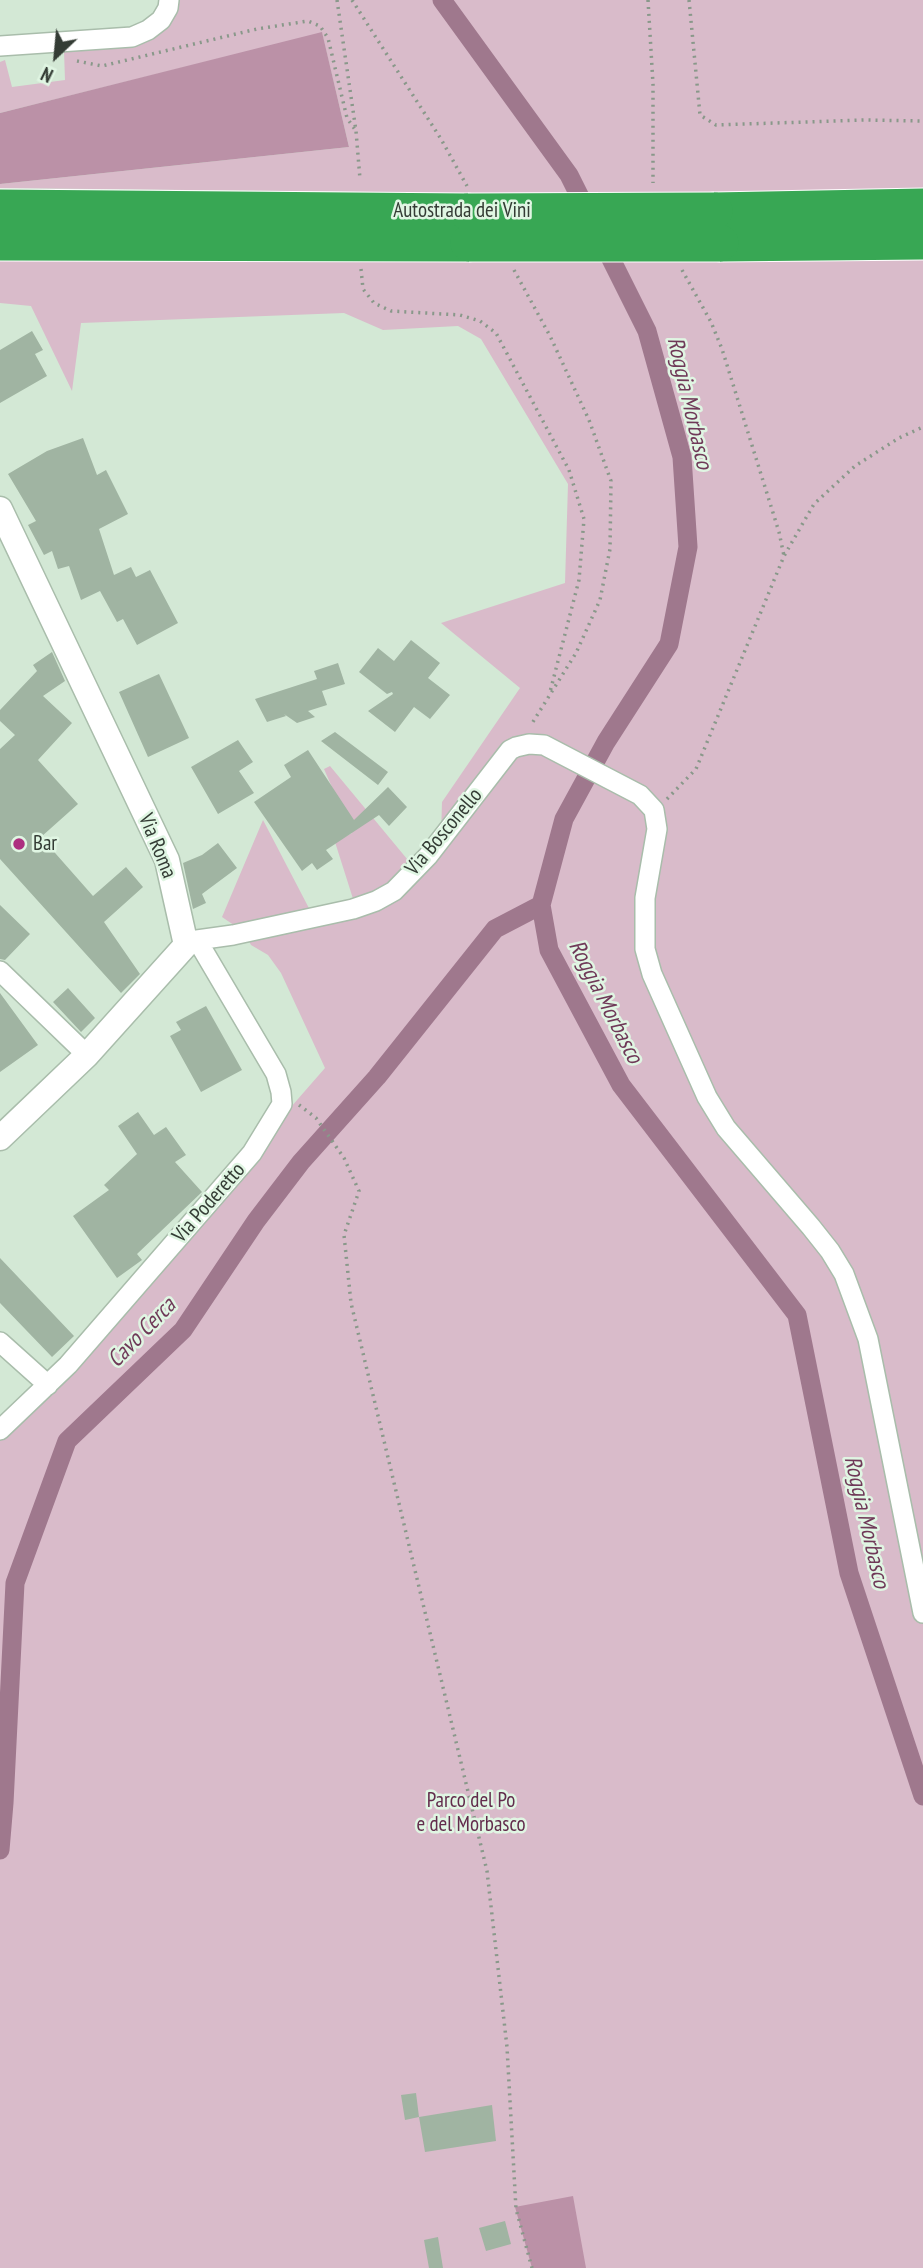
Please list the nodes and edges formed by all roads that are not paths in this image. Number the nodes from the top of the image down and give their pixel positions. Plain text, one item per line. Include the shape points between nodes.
1 (169, 0) edge
2 (0, 46) edge
3 (923, 207) edge
4 (0, 208) edge
5 (470, 217) junction
6 (717, 227) junction
7 (923, 241) edge
8 (0, 242) edge
9 (0, 509) edge
10 (192, 943) junction
11 (0, 971) edge
12 (87, 1055) junction
13 (5, 1131) edge
14 (0, 1342) edge
15 (48, 1385) junction
16 (0, 1430) edge
17 (923, 1613) edge

1 - 2 street via 161,20 132,37
3 - 6 highway, Autostrada dei Vini
4 - 5 highway, Autostrada dei Vini
5 - 6 highway, Autostrada dei Vini, bridge
5 - 8 highway, Autostrada dei Vini
6 - 7 highway, Autostrada dei Vini
9 - 10 street, Via Roma via 167,860
10 - 12 street
10 - 15 street, Via Poderetto via 276,1074 282,1104 252,1153
10 - 17 street, Via Bosconello via 353,909 394,891 428,856 510,750 544,745 640,795 654,810 657,829 645,898 645,949 652,974 719,1118 830,1251 857,1304
11 - 12 street
12 - 13 street
14 - 15 street
15 - 16 street, Via Poderetto

